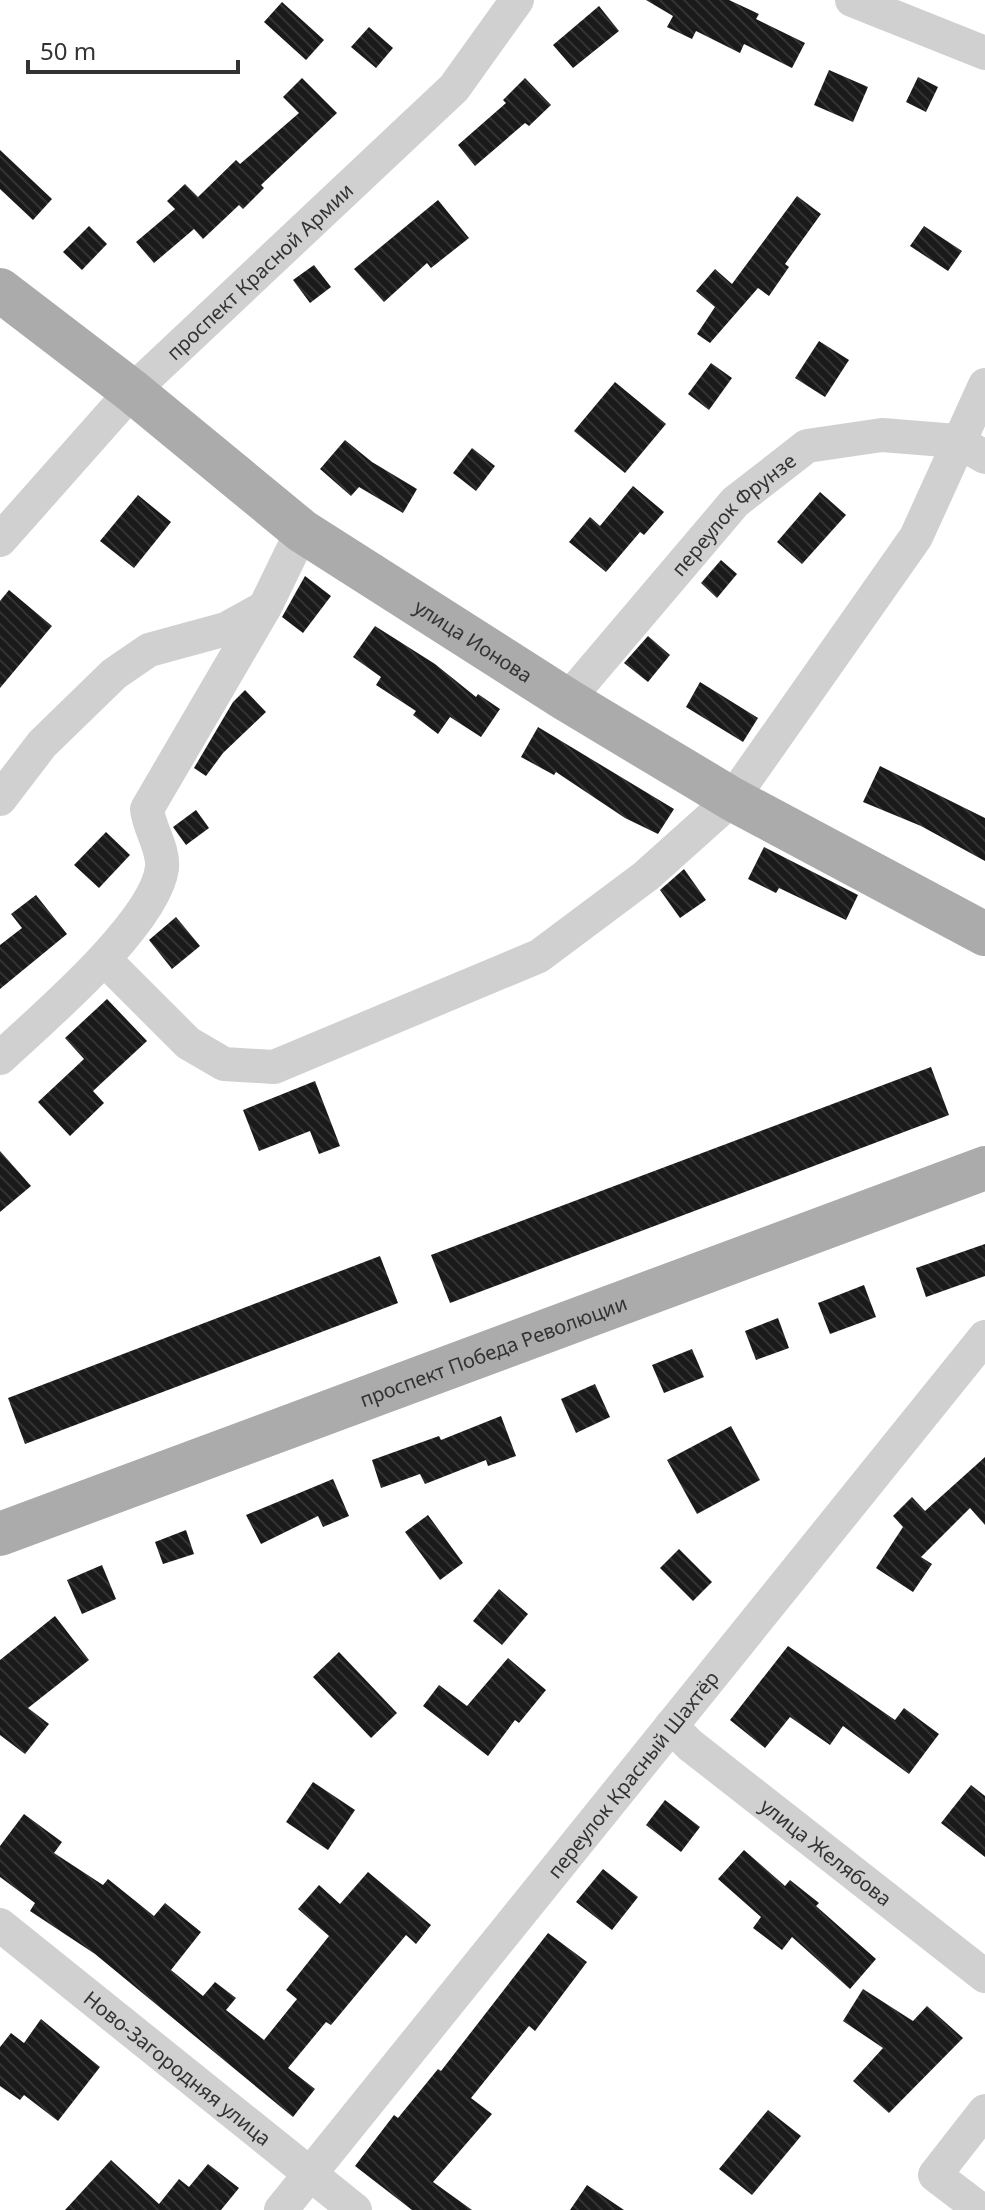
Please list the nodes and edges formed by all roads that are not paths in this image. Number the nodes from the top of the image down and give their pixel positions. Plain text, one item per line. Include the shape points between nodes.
1 (517, 0) edge
2 (852, 0) edge
3 (985, 53) edge
4 (0, 290) edge
5 (985, 385) edge
6 (132, 391) junction
7 (971, 449) edge
8 (302, 531) junction
9 (0, 540) edge
10 (265, 607) junction
11 (567, 700) junction
12 (0, 799) edge
13 (732, 799) junction
14 (985, 934) edge
15 (105, 960) junction
16 (0, 1058) edge
17 (985, 1168) edge
18 (985, 1337) edge
19 (0, 1534) edge
20 (671, 1726) junction
21 (0, 1925) edge
22 (985, 1976) edge
23 (985, 2111) edge
24 (309, 2175) junction
25 (281, 2210) edge
26 (355, 2210) edge
27 (981, 2210) edge

1 - 6 street, проспект Красной Армии via 454,88
2 - 3 street
4 - 6 main road, улица Ионова
5 - 7 street
6 - 8 main road, улица Ионова
6 - 9 street, проспект Красной Армии
7 - 11 street, переулок Фрунзе via 882,435 807,446 735,502
7 - 13 street via 916,537
8 - 10 street
8 - 11 main road, улица Ионова
10 - 12 street via 226,629 149,650 114,674 42,744
10 - 15 street via 152,797 148,820 162,865 157,888
11 - 13 main road, улица Ионова
13 - 14 main road, улица Ионова
13 - 15 street via 646,876 539,956 274,1067 224,1064 188,1043
15 - 16 street
17 - 19 main road, проспект Победа Революции
18 - 20 street, переулок Красный Шахтёр
20 - 22 street, улица Желябова
20 - 24 street, переулок Красный Шахтёр
21 - 24 street, Ново-Загородняя улица
23 - 27 street via 935,2175
24 - 25 street, переулок Красный Шахтёр
24 - 26 street, Ново-Загородняя улица

